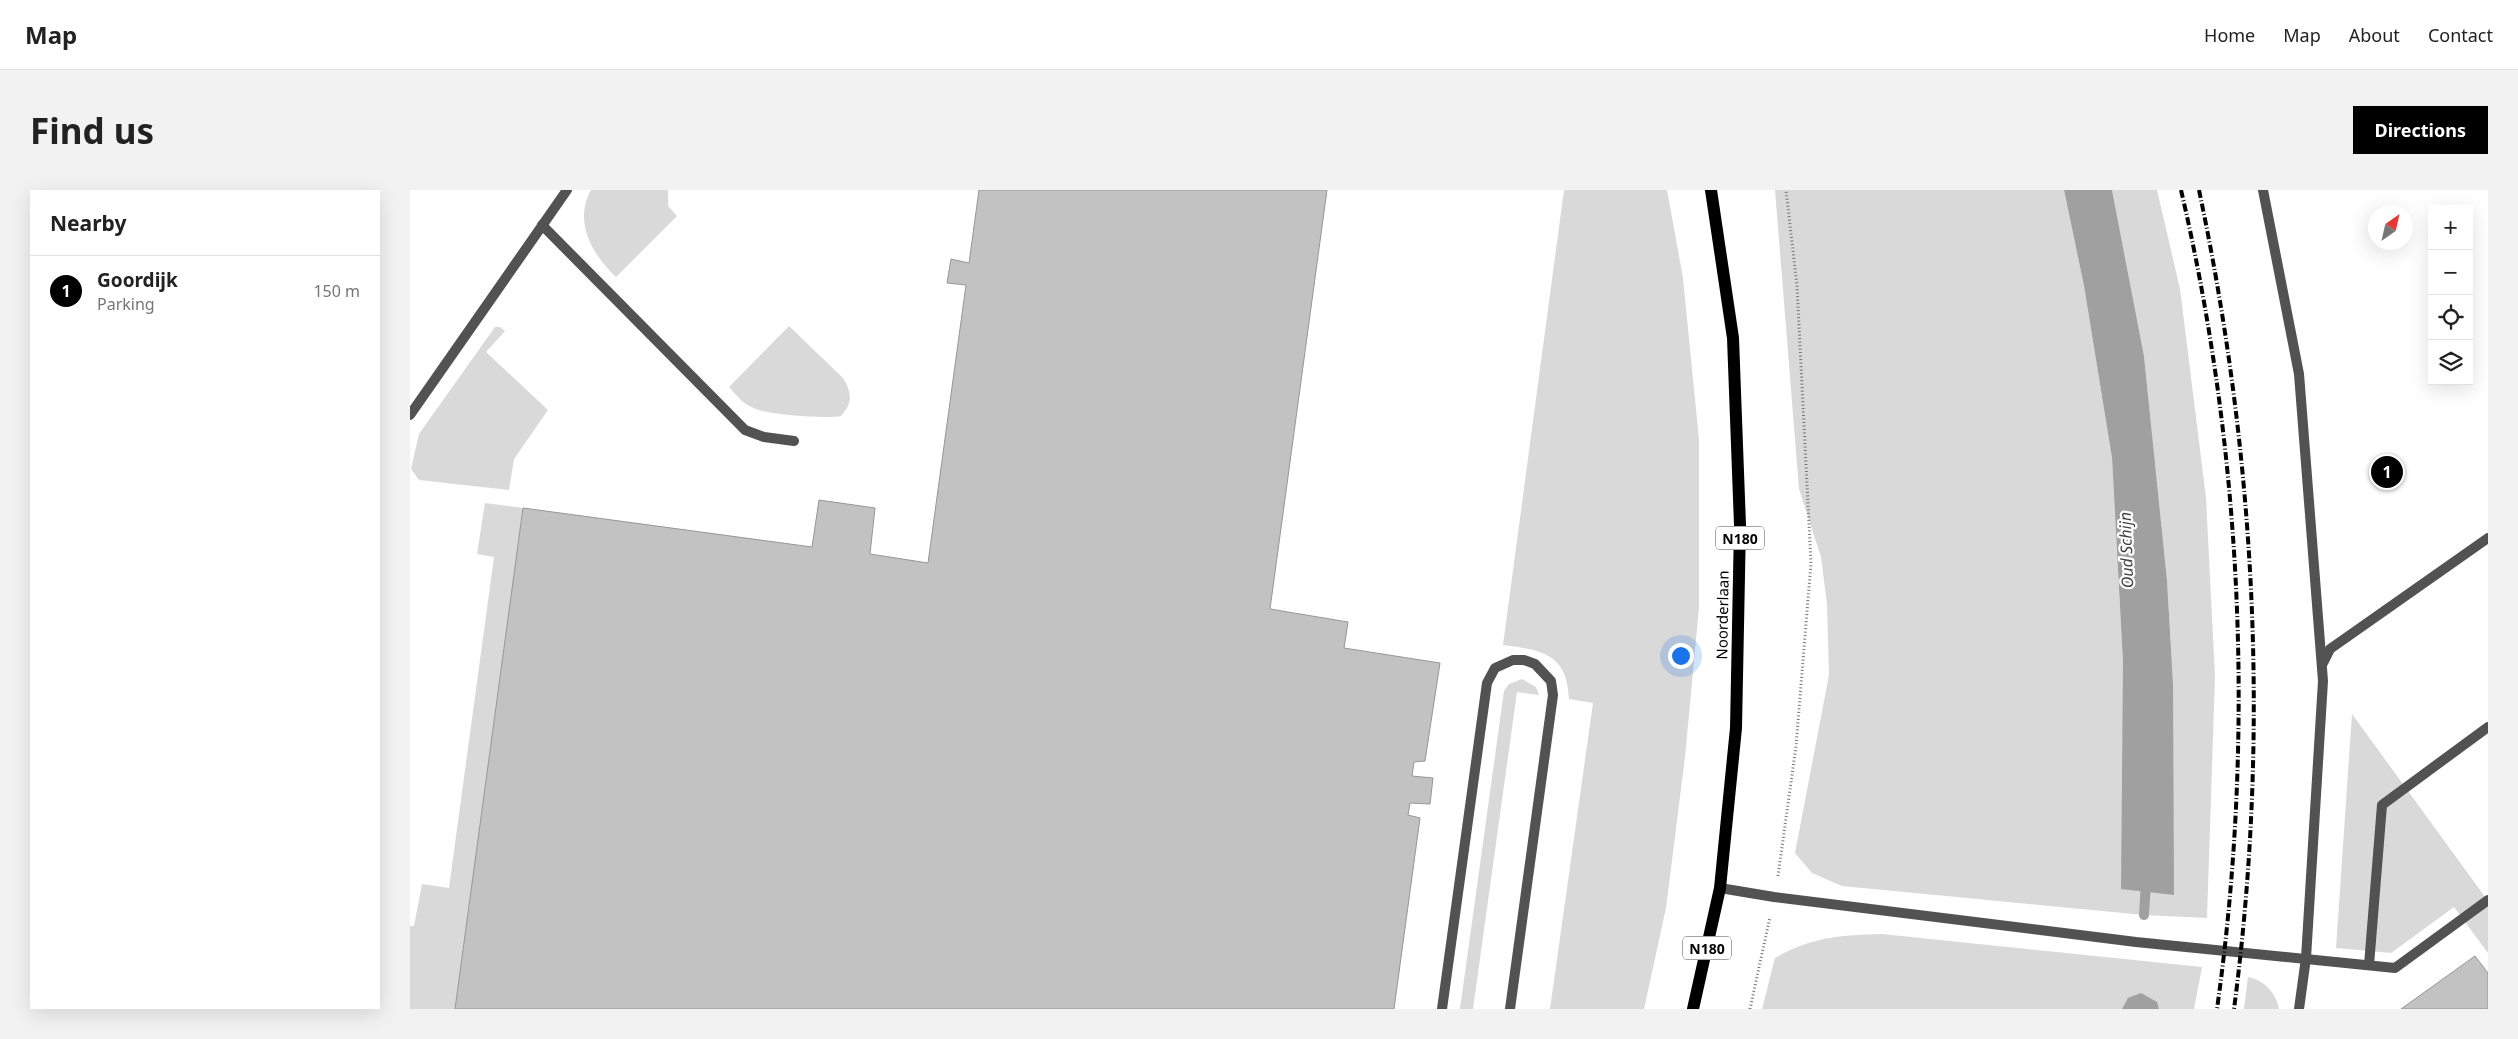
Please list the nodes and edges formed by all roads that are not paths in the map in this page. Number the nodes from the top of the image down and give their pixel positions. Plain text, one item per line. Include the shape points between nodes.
1 (566, 190) edge
2 (1711, 190) edge
3 (2263, 190) edge
4 (542, 225) junction
5 (410, 415) edge
6 (794, 441) dead end
7 (2488, 538) edge
8 (2322, 665) junction
9 (2488, 726) edge
10 (1720, 888) junction
11 (2488, 900) edge
12 (2306, 958) junction
13 (2370, 965) junction
14 (1442, 1009) edge
15 (1510, 1009) edge
16 (1693, 1009) edge
17 (2299, 1009) edge

1 - 4 lane
2 - 10 main road, Noorderlaan / N180 via 1733,338 1740,525 1736,728
3 - 8 lane via 2298,374
4 - 5 lane
4 - 6 lane via 745,430 764,437
7 - 8 lane via 2330,649
8 - 12 lane
9 - 13 lane via 2382,805
10 - 12 lane via 2136,942
10 - 16 main road, Noorderlaan / N180
11 - 13 lane via 2395,968
12 - 13 lane
12 - 17 lane
14 - 15 lane via 1487,683 1495,668 1513,660 1524,660 1535,664 1551,681 1553,695

